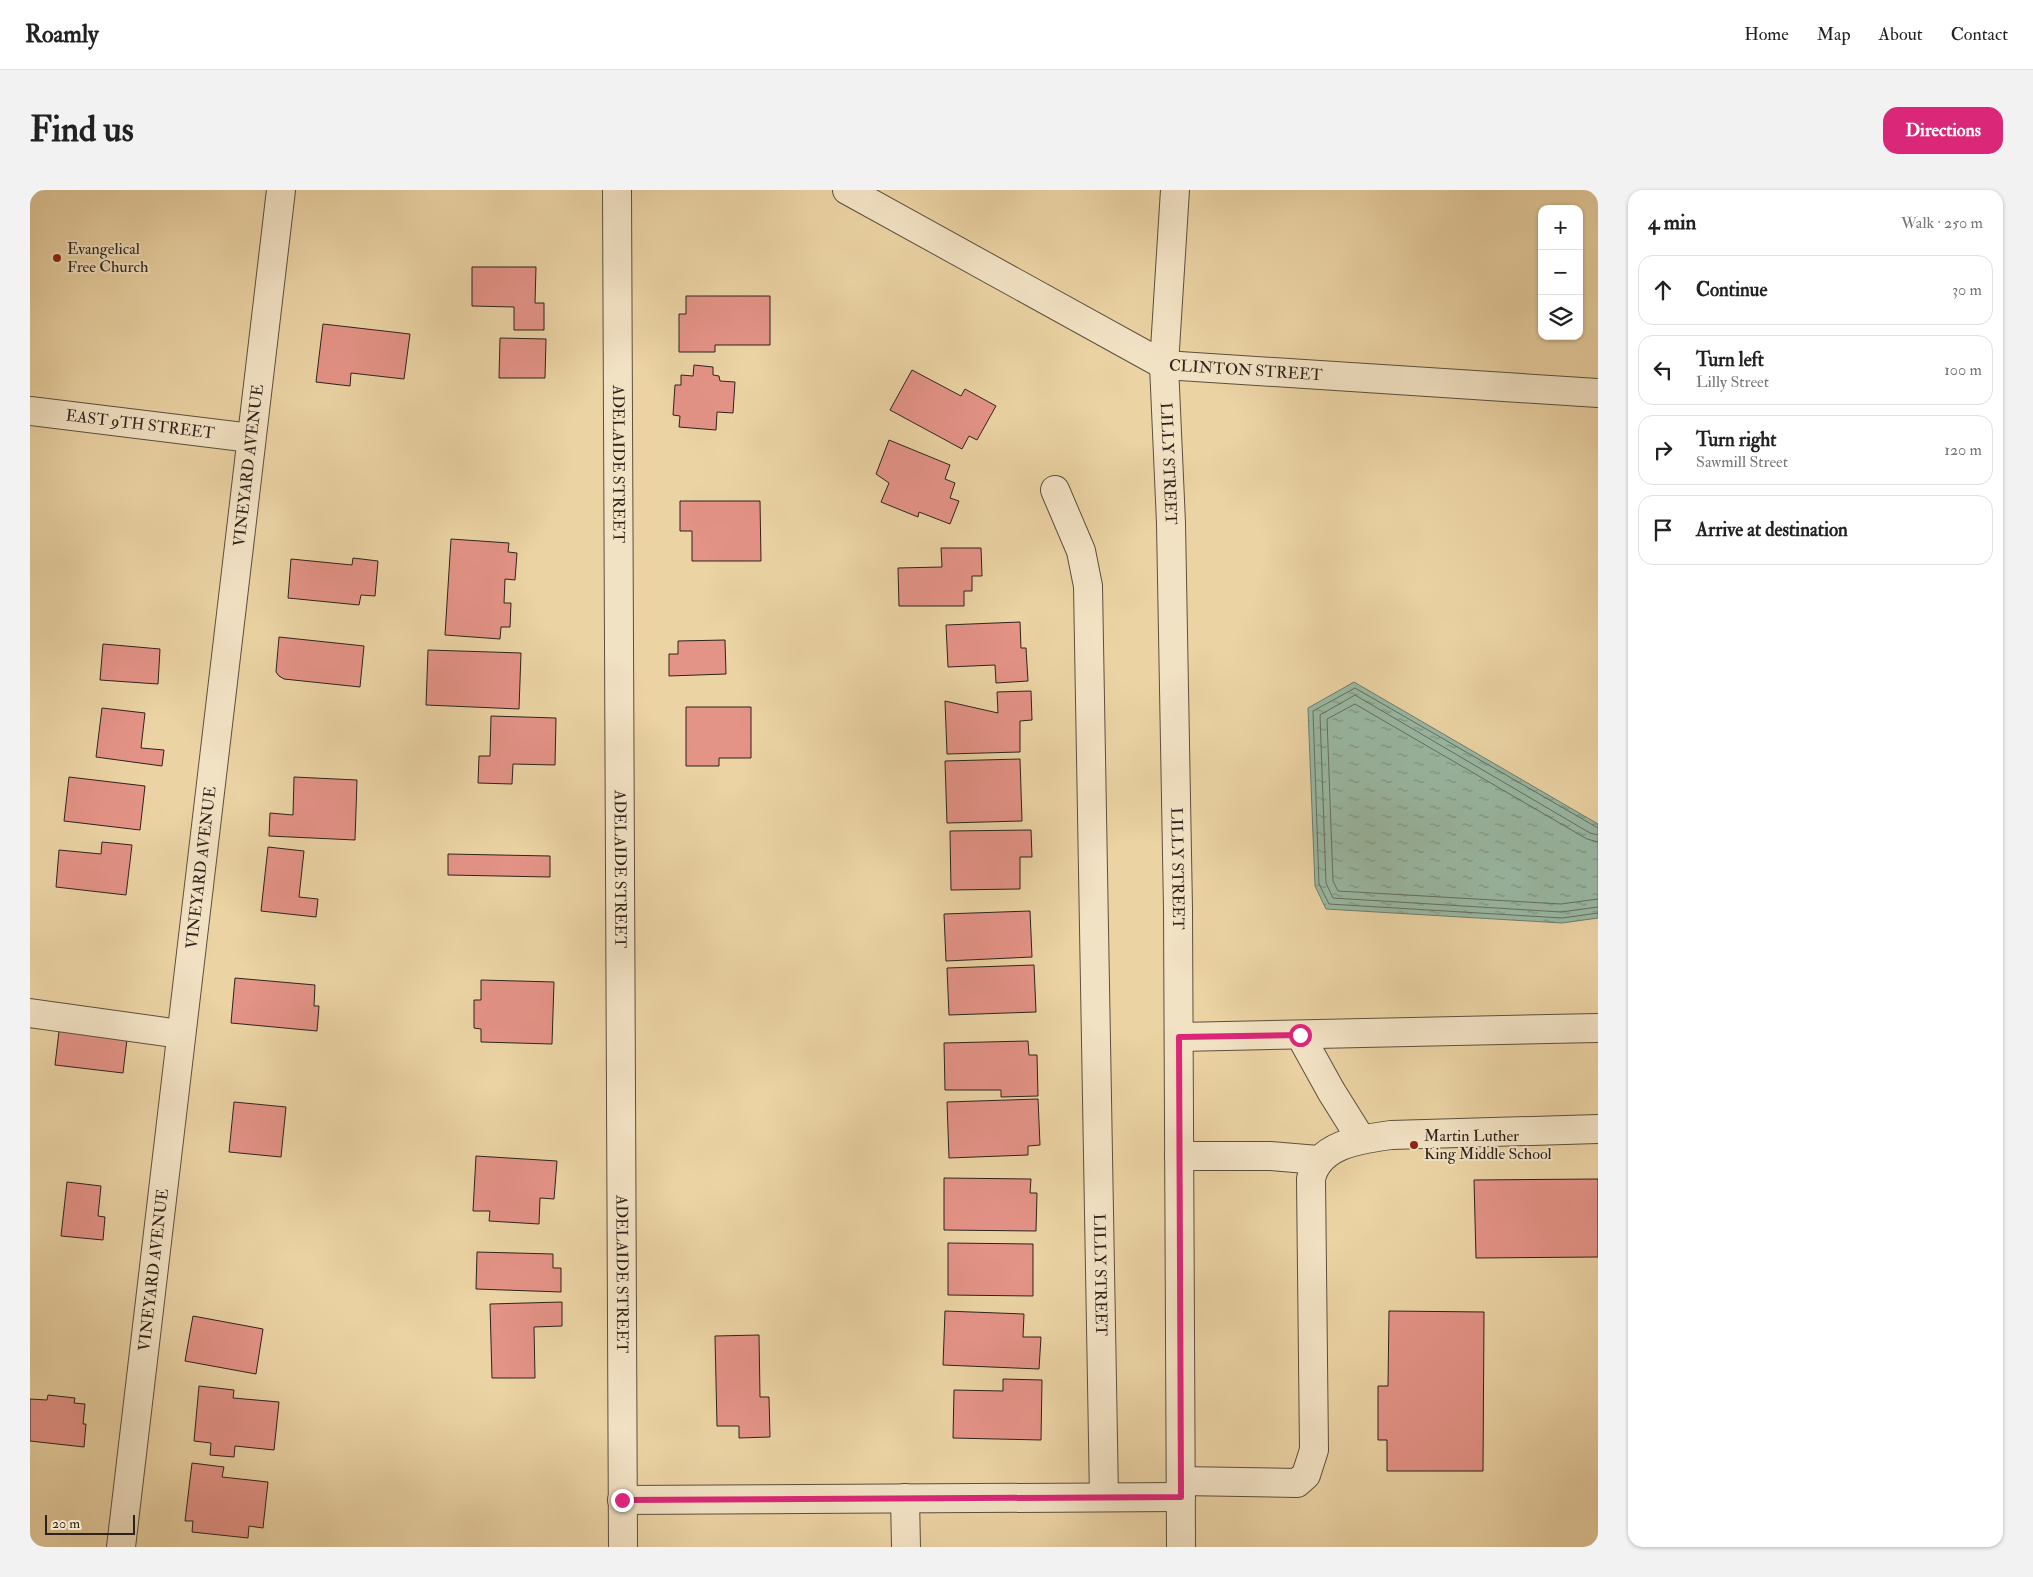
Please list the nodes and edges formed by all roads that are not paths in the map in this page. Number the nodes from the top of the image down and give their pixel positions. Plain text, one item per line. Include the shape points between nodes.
1 (281, 190) edge
2 (617, 190) edge
3 (847, 190) edge
4 (1175, 190) edge
5 (1164, 365) junction
6 (1598, 393) edge
7 (30, 411) edge
8 (251, 438) junction
9 (1055, 490) dead end
10 (30, 1013) edge
11 (1598, 1028) edge
12 (180, 1034) junction
13 (1300, 1035) junction
14 (1179, 1037) junction
15 (1598, 1128) edge
16 (1361, 1139) junction
17 (1179, 1156) junction
18 (1318, 1160) junction
19 (1181, 1489) junction
20 (1104, 1497) junction
21 (906, 1498) junction
22 (622, 1500) junction
23 (121, 1547) edge
24 (623, 1547) edge
25 (906, 1547) edge
26 (1181, 1547) edge

1 - 8 street, VINEYARD AVENUE
2 - 22 street, ADELAIDE STREET
3 - 5 street, CLINTON STREET
4 - 5 street, LILLY STREET
5 - 6 street, CLINTON STREET
5 - 14 street, LILLY STREET via 1171,523
7 - 8 street, EAST 9TH STREET
8 - 12 street, VINEYARD AVENUE
9 - 20 street, LILLY STREET via 1081,551 1088,586
10 - 12 street
11 - 13 street
12 - 23 street, VINEYARD AVENUE
13 - 14 street
13 - 16 street
14 - 17 street, LILLY STREET
15 - 16 street via 1391,1135
16 - 18 street
17 - 18 street via 1270,1156
17 - 19 street, LILLY STREET
18 - 19 street via 1311,1179 1314,1450 1306,1475 1297,1483
19 - 20 street
19 - 26 street, LILLY STREET
20 - 21 street
21 - 22 street
21 - 25 street
22 - 24 street, ADELAIDE STREET

